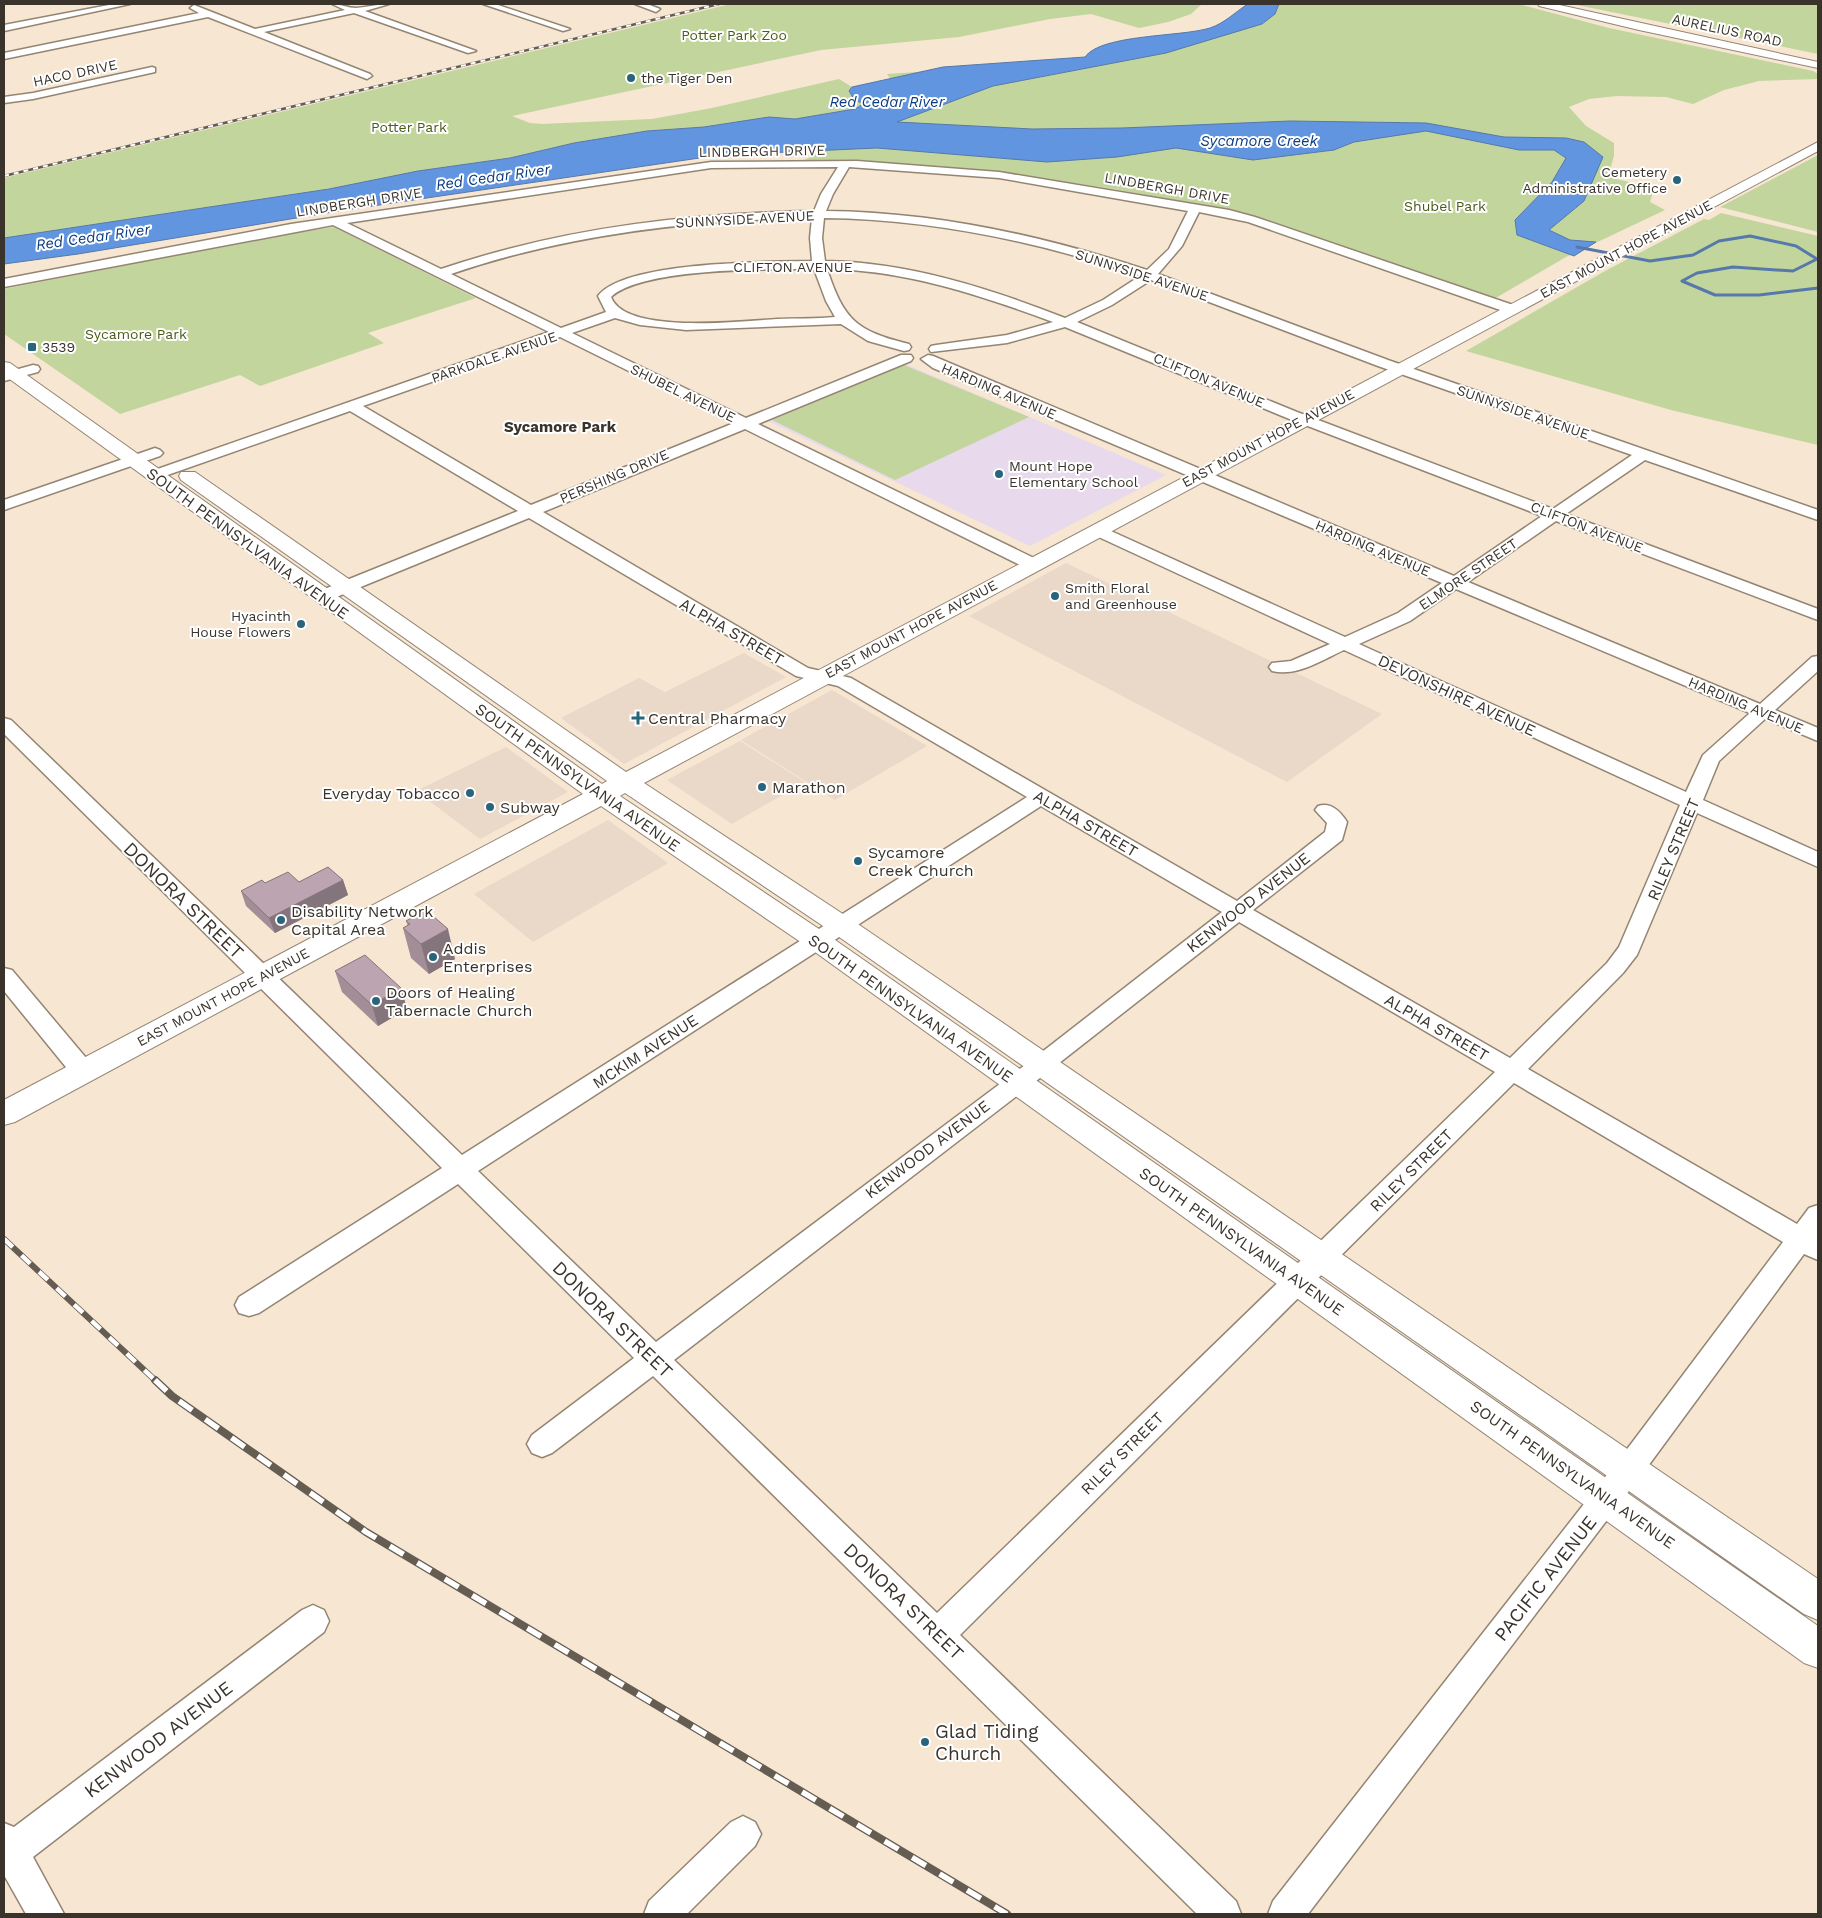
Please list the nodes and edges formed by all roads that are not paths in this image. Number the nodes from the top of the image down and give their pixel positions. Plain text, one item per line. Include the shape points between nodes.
1 (126, 4) edge
2 (182, 4) edge
3 (336, 4) edge
4 (385, 4) edge
5 (487, 4) edge
6 (639, 4) edge
7 (1542, 4) edge
8 (656, 9) dead end
9 (355, 10) junction
10 (208, 14) junction
11 (4, 28) edge
12 (566, 29) dead end
13 (254, 32) junction
14 (471, 51) dead end
15 (4, 56) edge
16 (1818, 65) edge
17 (152, 70) dead end
18 (367, 76) dead end
19 (4, 100) edge
20 (1818, 146) edge
21 (846, 164) junction
22 (1196, 208) junction
23 (818, 214) junction
24 (334, 221) junction
25 (818, 265) junction
26 (438, 274) junction
27 (1148, 275) junction
28 (4, 283) edge
29 (1510, 309) junction
30 (616, 313) junction
31 (844, 320) junction
32 (1064, 322) junction
33 (562, 333) junction
34 (4, 348) edge
35 (905, 352) junction
36 (932, 354) junction
37 (33, 368) junction
38 (1398, 368) junction
39 (7, 373) edge
40 (352, 406) junction
41 (1304, 419) junction
42 (744, 423) junction
43 (155, 453) junction
44 (1644, 454) junction
45 (134, 461) junction
46 (175, 468) junction
47 (1199, 475) junction
48 (154, 476) junction
49 (4, 506) edge
50 (529, 511) junction
51 (1556, 515) junction
52 (1818, 515) edge
53 (1096, 530) junction
54 (1032, 564) junction
55 (1455, 583) junction
56 (346, 587) junction
57 (323, 596) junction
58 (1818, 615) edge
59 (1344, 643) junction
60 (1818, 661) edge
61 (1278, 667) dead end
62 (823, 677) junction
63 (1763, 712) junction
64 (4, 724) edge
65 (1818, 735) edge
66 (625, 782) junction
67 (601, 795) junction
68 (1041, 797) junction
69 (1693, 803) junction
70 (1325, 810) dead end
71 (1818, 860) edge
72 (1237, 911) junction
73 (842, 926) junction
74 (818, 942) junction
75 (4, 976) edge
76 (262, 976) junction
77 (1512, 1070) junction
78 (83, 1071) junction
79 (1028, 1073) junction
80 (4, 1114) edge
81 (460, 1170) junction
82 (1818, 1215) edge
83 (1809, 1243) edge
84 (1311, 1270) junction
85 (249, 1305) dead end
86 (653, 1359) junction
87 (542, 1444) dead end
88 (1628, 1469) junction
89 (1606, 1498) junction
90 (1818, 1601) edge
91 (313, 1620) dead end
92 (938, 1634) junction
93 (1818, 1649) edge
94 (743, 1834) dead end
95 (6, 1850) edge
96 (46, 1914) edge
97 (662, 1914) edge
98 (1223, 1914) edge
99 (1286, 1914) edge

1 - 11 street
2 - 10 street
3 - 9 street
4 - 9 street
5 - 12 street
6 - 8 street
7 - 16 main road, AURELIUS ROAD
9 - 13 street
9 - 14 street
10 - 13 street
10 - 15 street
13 - 18 street
17 - 19 street, HACO DRIVE
20 - 29 main road, EAST MOUNT HOPE AVENUE
21 - 22 street, LINDBERGH DRIVE via 999,176
21 - 23 street
21 - 24 street, LINDBERGH DRIVE via 697,166
22 - 27 street via 1187,219 1173,251
22 - 29 street, LINDBERGH DRIVE via 1251,219
23 - 25 street
23 - 26 street, SUNNYSIDE AVENUE via 704,220 616,230 537,245
23 - 27 street, SUNNYSIDE AVENUE via 888,218 992,233
24 - 26 street, SHUBEL AVENUE
24 - 28 street, LINDBERGH DRIVE via 233,237
25 - 30 street, CLIFTON AVENUE via 716,268 633,281 605,294 606,305
25 - 31 street
25 - 32 street, CLIFTON AVENUE via 864,268 938,281
26 - 33 street, SHUBEL AVENUE
27 - 32 street via 1120,295
27 - 38 street, SUNNYSIDE AVENUE
29 - 38 main road, EAST MOUNT HOPE AVENUE
30 - 31 street via 637,320 690,327
30 - 33 street, PARKDALE AVENUE
31 - 35 street
32 - 36 street via 1031,334
32 - 41 street, CLIFTON AVENUE
33 - 40 street, PARKDALE AVENUE
33 - 42 street, SHUBEL AVENUE
34 - 37 main road, SOUTH PENNSYLVANIA AVENUE
35 - 36 street via 921,344
35 - 42 street, PERSHING DRIVE
36 - 47 street, HARDING AVENUE via 938,365
37 - 39 street
37 - 43 main road, SOUTH PENNSYLVANIA AVENUE
38 - 41 main road, EAST MOUNT HOPE AVENUE
38 - 44 street, SUNNYSIDE AVENUE
39 - 45 main road, SOUTH PENNSYLVANIA AVENUE
40 - 46 street, PARKDALE AVENUE
40 - 50 street, ALPHA STREET
41 - 47 main road, EAST MOUNT HOPE AVENUE
41 - 51 street, CLIFTON AVENUE
42 - 50 street, PERSHING DRIVE
42 - 54 street, SHUBEL AVENUE
43 - 45 street
43 - 46 main road, SOUTH PENNSYLVANIA AVENUE
44 - 51 street, ELMORE STREET
44 - 52 street, SUNNYSIDE AVENUE
45 - 48 main road, SOUTH PENNSYLVANIA AVENUE
45 - 49 street
46 - 48 street, PARKDALE AVENUE
46 - 56 main road, SOUTH PENNSYLVANIA AVENUE
47 - 53 main road, EAST MOUNT HOPE AVENUE
47 - 55 street, HARDING AVENUE
48 - 57 main road, SOUTH PENNSYLVANIA AVENUE
50 - 56 street, PERSHING DRIVE
50 - 62 street, ALPHA STREET via 802,672
51 - 55 street, ELMORE STREET
51 - 58 street, CLIFTON AVENUE
53 - 54 main road, EAST MOUNT HOPE AVENUE
53 - 59 street, DEVONSHIRE AVENUE
54 - 62 main road, EAST MOUNT HOPE AVENUE
55 - 59 street, ELMORE STREET via 1404,617
55 - 63 street, HARDING AVENUE
56 - 57 street, PERSHING DRIVE
56 - 66 main road, SOUTH PENNSYLVANIA AVENUE
57 - 67 main road, SOUTH PENNSYLVANIA AVENUE
59 - 61 street, ELMORE STREET via 1294,666
59 - 69 street, DEVONSHIRE AVENUE
60 - 63 street, RILEY STREET
62 - 66 main road, EAST MOUNT HOPE AVENUE
62 - 68 street, ALPHA STREET via 844,682
63 - 65 street, HARDING AVENUE
63 - 69 street, RILEY STREET via 1710,759
64 - 76 street, DONORA STREET
66 - 67 main road, EAST MOUNT HOPE AVENUE
66 - 73 main road, SOUTH PENNSYLVANIA AVENUE
67 - 74 main road, SOUTH PENNSYLVANIA AVENUE
67 - 76 main road, EAST MOUNT HOPE AVENUE
68 - 72 street, ALPHA STREET
68 - 73 street, MCKIM AVENUE
69 - 71 street, DEVONSHIRE AVENUE
69 - 77 street, RILEY STREET via 1629,950 1615,968
70 - 72 street, KENWOOD AVENUE via 1337,822 1335,835
72 - 77 street, ALPHA STREET
72 - 79 street, KENWOOD AVENUE
73 - 74 street, MCKIM AVENUE
73 - 79 main road, SOUTH PENNSYLVANIA AVENUE
74 - 79 main road, SOUTH PENNSYLVANIA AVENUE
74 - 81 street, MCKIM AVENUE
75 - 78 street
76 - 78 main road, EAST MOUNT HOPE AVENUE
76 - 81 street, DONORA STREET
77 - 83 street, ALPHA STREET
77 - 84 street, RILEY STREET
78 - 80 main road, EAST MOUNT HOPE AVENUE
79 - 84 main road, SOUTH PENNSYLVANIA AVENUE
79 - 86 street, KENWOOD AVENUE
81 - 85 street, MCKIM AVENUE
81 - 86 street, DONORA STREET
82 - 83 street, PACIFIC AVENUE
83 - 88 street, PACIFIC AVENUE
84 - 88 main road, SOUTH PENNSYLVANIA AVENUE
84 - 89 main road, SOUTH PENNSYLVANIA AVENUE
84 - 92 street, RILEY STREET
86 - 87 street, KENWOOD AVENUE
86 - 92 street, DONORA STREET
88 - 89 street, PACIFIC AVENUE
88 - 90 main road, SOUTH PENNSYLVANIA AVENUE
89 - 93 main road, SOUTH PENNSYLVANIA AVENUE
89 - 99 street, PACIFIC AVENUE
91 - 95 street, KENWOOD AVENUE
92 - 98 street, DONORA STREET
94 - 97 street
95 - 96 street

